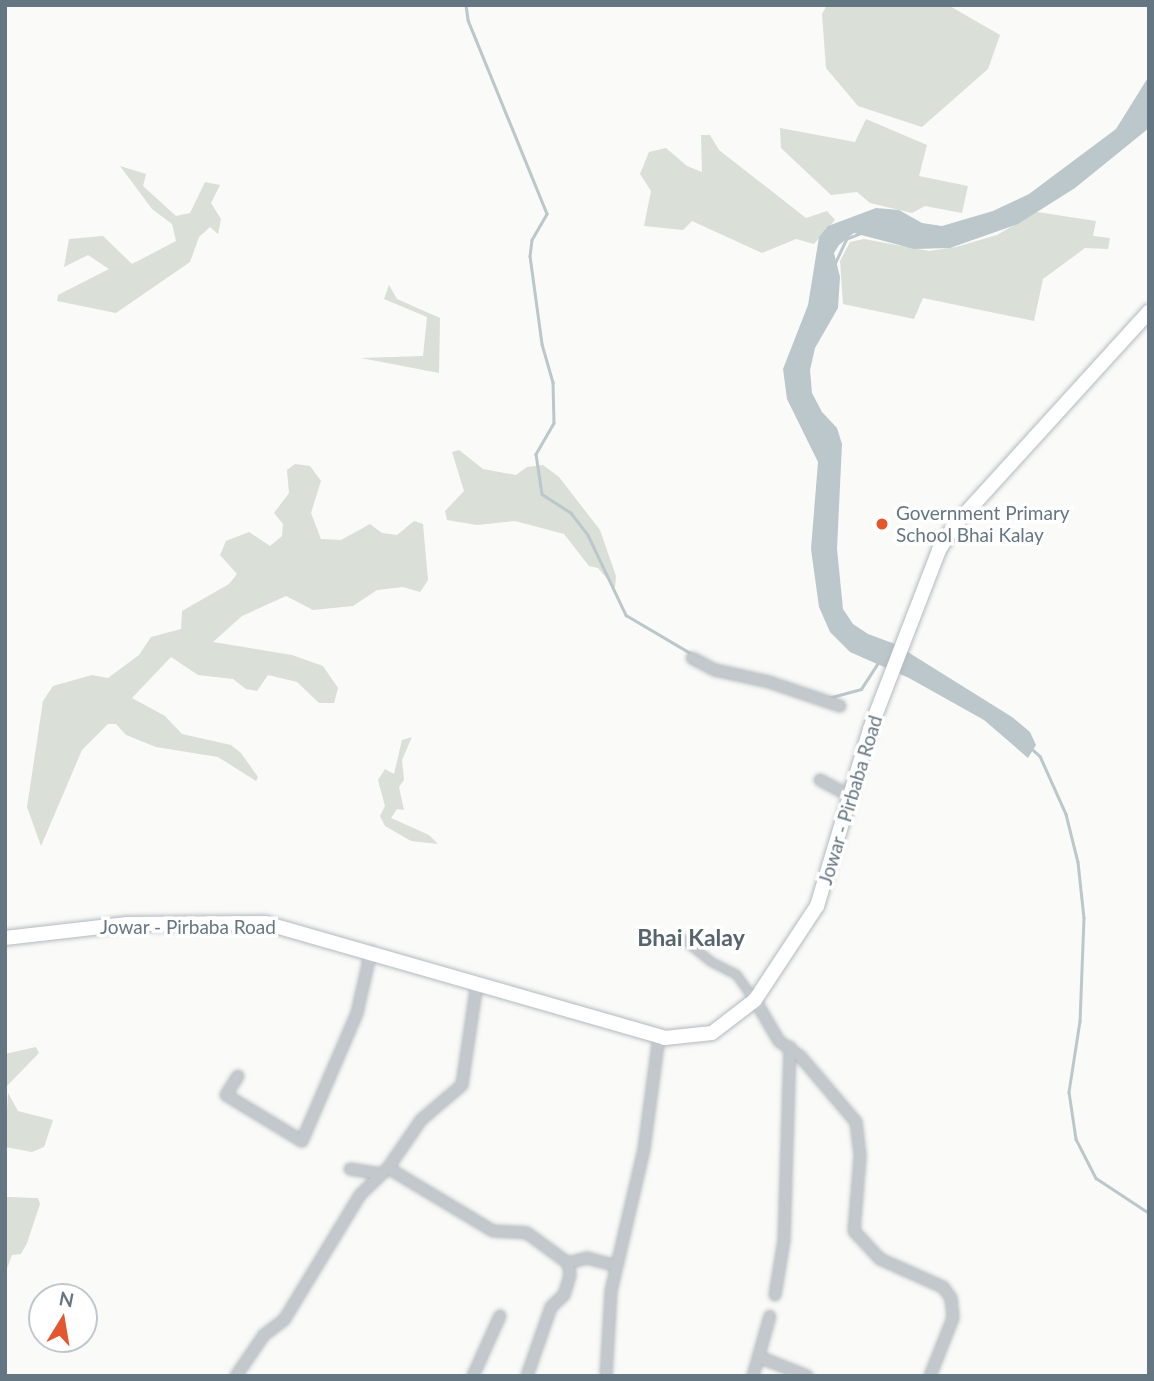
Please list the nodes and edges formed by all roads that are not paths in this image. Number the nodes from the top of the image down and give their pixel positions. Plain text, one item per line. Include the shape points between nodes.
1 (1149, 312) edge
2 (692, 658) dead end
3 (840, 706) dead end
4 (820, 780) dead end
5 (852, 797) junction
6 (5, 938) edge
7 (682, 938) dead end
8 (371, 951) junction
9 (477, 983) junction
10 (755, 1000) junction
11 (659, 1036) junction
12 (790, 1047) junction
13 (238, 1076) dead end
14 (350, 1169) dead end
15 (384, 1171) junction
16 (568, 1262) junction
17 (616, 1266) junction
18 (775, 1294) dead end
19 (500, 1316) dead end
20 (770, 1316) dead end
21 (759, 1357) junction
22 (236, 1376) edge
23 (473, 1376) edge
24 (527, 1376) edge
25 (606, 1376) edge
26 (753, 1376) edge
27 (807, 1376) edge
28 (930, 1376) edge

1 - 5 main road, Jowar - Pirbaba Road via 954,526 925,579 870,729
2 - 3 street via 715,670
4 - 5 street
5 - 10 main road, Jowar - Pirbaba Road via 817,906
6 - 8 main road, Jowar - Pirbaba Road via 127,924 265,923
7 - 10 street via 710,961 736,974
8 - 9 main road, Jowar - Pirbaba Road
8 - 13 street via 357,1013 302,1140 226,1095
9 - 11 main road, Jowar - Pirbaba Road
9 - 15 street via 462,1085 421,1120
10 - 11 main road, Jowar - Pirbaba Road via 712,1033
10 - 12 street via 779,1041
11 - 17 street via 644,1149
12 - 18 street via 783,1240
12 - 28 street via 856,1122 860,1157 854,1231 880,1259 943,1287 951,1298 953,1318
14 - 15 street
15 - 16 street via 493,1231 527,1233
15 - 22 street via 360,1195 284,1320 264,1335
16 - 17 street via 587,1258
16 - 24 street via 570,1275 564,1295 551,1307
17 - 25 street
19 - 23 street
20 - 21 street
21 - 26 street
21 - 27 street

